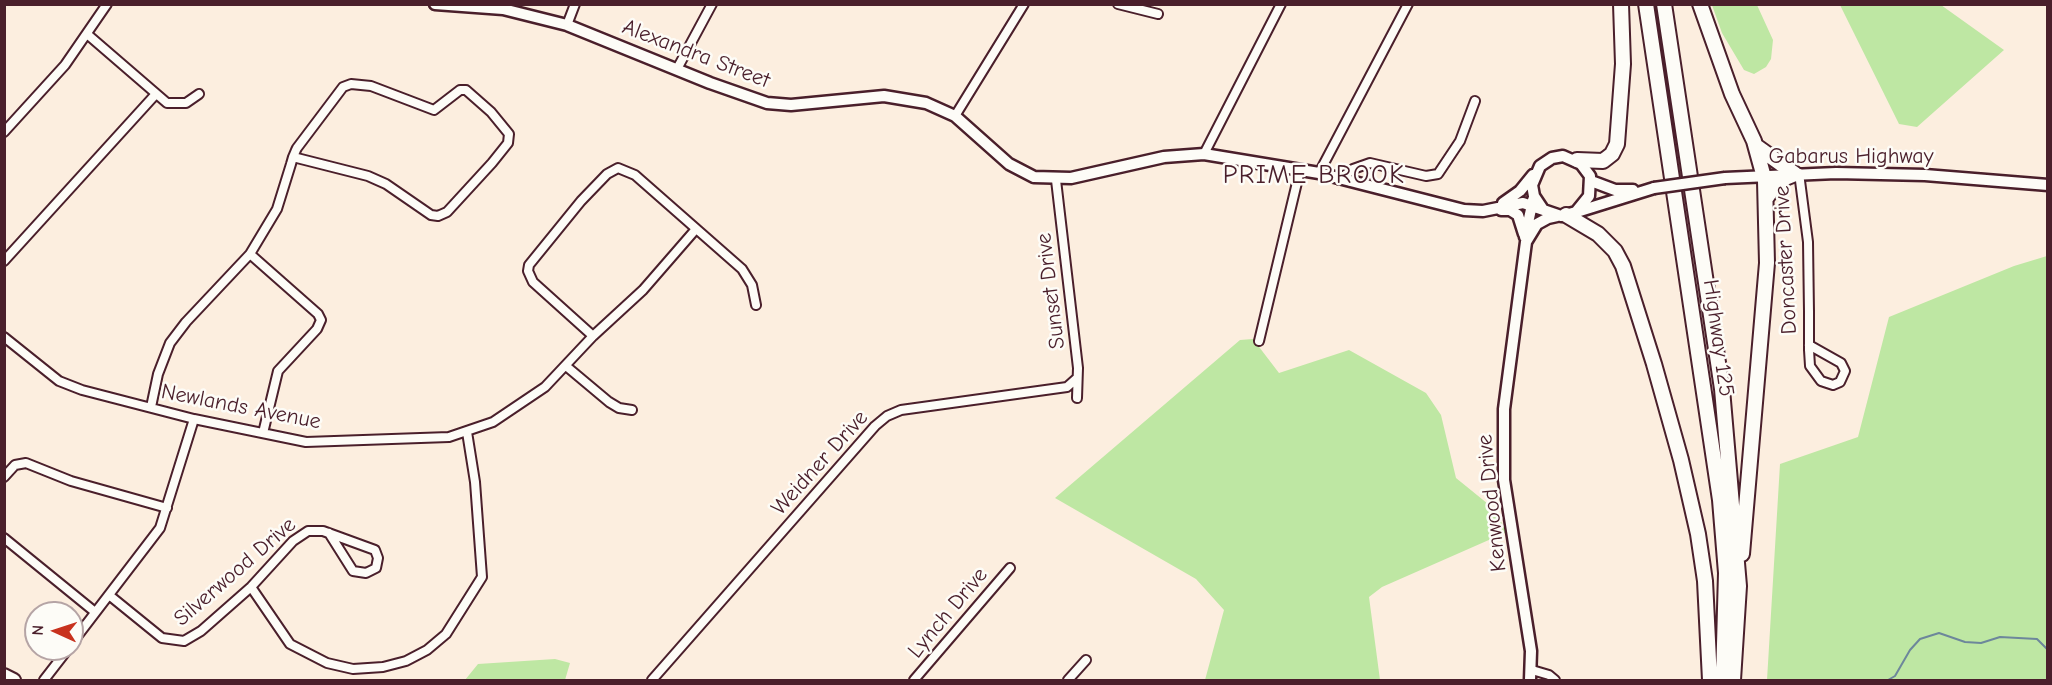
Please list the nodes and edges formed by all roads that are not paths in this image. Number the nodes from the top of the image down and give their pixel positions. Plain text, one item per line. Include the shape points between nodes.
1 (107, 4) edge
2 (435, 4) edge
3 (574, 4) edge
4 (712, 4) edge
5 (1024, 4) edge
6 (1118, 4) edge
7 (1281, 4) edge
8 (1408, 4) edge
9 (1621, 4) edge
10 (1646, 4) edge
11 (1664, 4) edge
12 (1700, 4) edge
13 (457, 5) edge
14 (1158, 14) dead end
15 (567, 25) junction
16 (87, 34) junction
17 (677, 69) junction
18 (155, 94) junction
19 (199, 94) dead end
20 (1475, 101) dead end
21 (955, 116) junction
22 (4, 132) edge
23 (1756, 146) junction
24 (1204, 154) junction
25 (294, 157) junction
26 (1577, 160) junction
27 (1300, 170) junction
28 (1537, 170) junction
29 (1319, 173) junction
30 (1797, 174) junction
31 (1765, 176) junction
32 (1056, 180) junction
33 (1339, 180) junction
34 (1591, 181) junction
35 (2048, 185) edge
36 (1654, 188) junction
37 (1767, 197) junction
38 (1536, 203) junction
39 (1489, 210) junction
40 (1566, 215) junction
41 (696, 229) junction
42 (1525, 244) junction
43 (250, 254) junction
44 (4, 261) edge
45 (756, 305) dead end
46 (593, 336) junction
47 (5, 339) edge
48 (1259, 341) dead end
49 (1809, 345) junction
50 (566, 366) junction
51 (1076, 379) junction
52 (1077, 398) dead end
53 (151, 407) junction
54 (632, 410) dead end
55 (194, 419) junction
56 (467, 432) junction
57 (263, 434) junction
58 (4, 477) edge
59 (167, 508) junction
60 (329, 533) junction
61 (4, 538) edge
62 (1010, 568) dead end
63 (1739, 586) junction
64 (251, 587) junction
65 (109, 595) junction
66 (95, 612) junction
67 (84, 627) edge
68 (1086, 660) dead end
69 (59, 661) edge
70 (4, 675) edge
71 (1531, 676) edge
72 (14, 681) edge
73 (44, 681) edge
74 (652, 681) edge
75 (914, 681) edge
76 (1068, 681) edge
77 (1555, 681) edge
78 (1710, 681) edge
79 (1723, 681) edge
80 (1734, 681) edge

1 - 16 street
2 - 13 main road, Alexandra Street
3 - 15 street
4 - 17 street
5 - 21 street
6 - 14 street
7 - 24 street
8 - 29 street
9 - 26 highway via 1623,64 1617,144 1604,160
10 - 79 highway, Highway 125 via 1719,492 1726,573
11 - 63 highway, Highway 125 via 1722,389
12 - 23 highway via 1732,94
13 - 15 main road, Alexandra Street via 503,9
15 - 17 main road, Alexandra Street
16 - 18 street
16 - 22 street via 65,65
17 - 21 main road, Alexandra Street via 767,103 905,98
18 - 19 street via 175,105 189,102
18 - 44 street
20 - 33 street via 1460,141 1438,174 1422,176 1370,163
21 - 32 main road, Alexandra Street via 1016,168 1034,177
23 - 30 highway
23 - 31 highway
24 - 27 main road, Alexandra Street
24 - 32 main road, Alexandra Street via 1164,157
25 - 25 street via 321,114 346,86 356,84 434,110 460,90 466,90 509,134 508,142 462,197 438,216 368,176
25 - 43 street via 277,209
26 - 28 main road via 1552,158
26 - 34 main road
27 - 29 main road, Alexandra Street
27 - 48 street
28 - 38 main road via 1532,185
28 - 39 main road via 1520,191
29 - 33 main road, Alexandra Street
30 - 31 main road, Gabarus Highway
30 - 35 main road, Gabarus Highway via 1925,175
30 - 37 highway via 1779,182
30 - 49 street, Doncaster Drive via 1808,242
31 - 36 main road, Gabarus Highway, bridge
31 - 37 highway
32 - 51 street, Sunset Drive via 1078,368
33 - 39 main road, Alexandra Street via 1456,208
34 - 36 main road, Gabarus Highway via 1615,190
34 - 40 main road via 1587,201
36 - 40 main road, Gabarus Highway
37 - 63 highway via 1767,263
38 - 39 main road, Alexandra Street
38 - 40 main road
38 - 42 main road, Kenwood Drive
39 - 42 main road via 1514,212 1522,224
40 - 42 main road, Kenwood Drive via 1537,224
40 - 78 highway via 1598,234 1615,251 1654,364 1698,534 1705,581
41 - 45 street via 747,275
41 - 46 street, Newlands Avenue via 643,290
41 - 46 street via 630,171 618,168 602,179 536,253 528,271 538,287
42 - 71 main road, Kenwood Drive via 1505,396 1503,463 1531,651
43 - 53 street via 170,343
43 - 57 street via 321,320 277,374
46 - 50 street, Newlands Avenue
47 - 53 street, Newlands Avenue via 59,381
49 - 49 street, Doncaster Drive via 1810,366 1816,378 1829,385 1840,382 1845,371 1841,363
50 - 54 street via 609,402
50 - 56 street, Newlands Avenue via 529,399 493,422
51 - 52 street, Sunset Drive
51 - 74 street, Weidner Drive via 1067,387 901,410 887,416 874,426
53 - 55 street, Newlands Avenue
55 - 57 street, Newlands Avenue
55 - 59 street
56 - 57 street, Newlands Avenue via 439,439 319,443
56 - 64 street via 482,574 461,613 434,644 406,661 383,667 350,669 327,663 290,644
58 - 59 street via 17,464 26,463 79,484
59 - 65 street via 160,528
60 - 60 street, Silverwood Drive via 375,550 376,568 366,573 352,571
60 - 64 street, Silverwood Drive via 315,530 300,534
61 - 66 street
62 - 75 street, Lynch Drive
63 - 80 highway, Highway 125
64 - 65 street, Silverwood Drive via 201,631 182,642 162,638
65 - 66 street
66 - 67 street
68 - 76 street
69 - 73 street
70 - 72 main road
71 - 77 street via 1549,675

